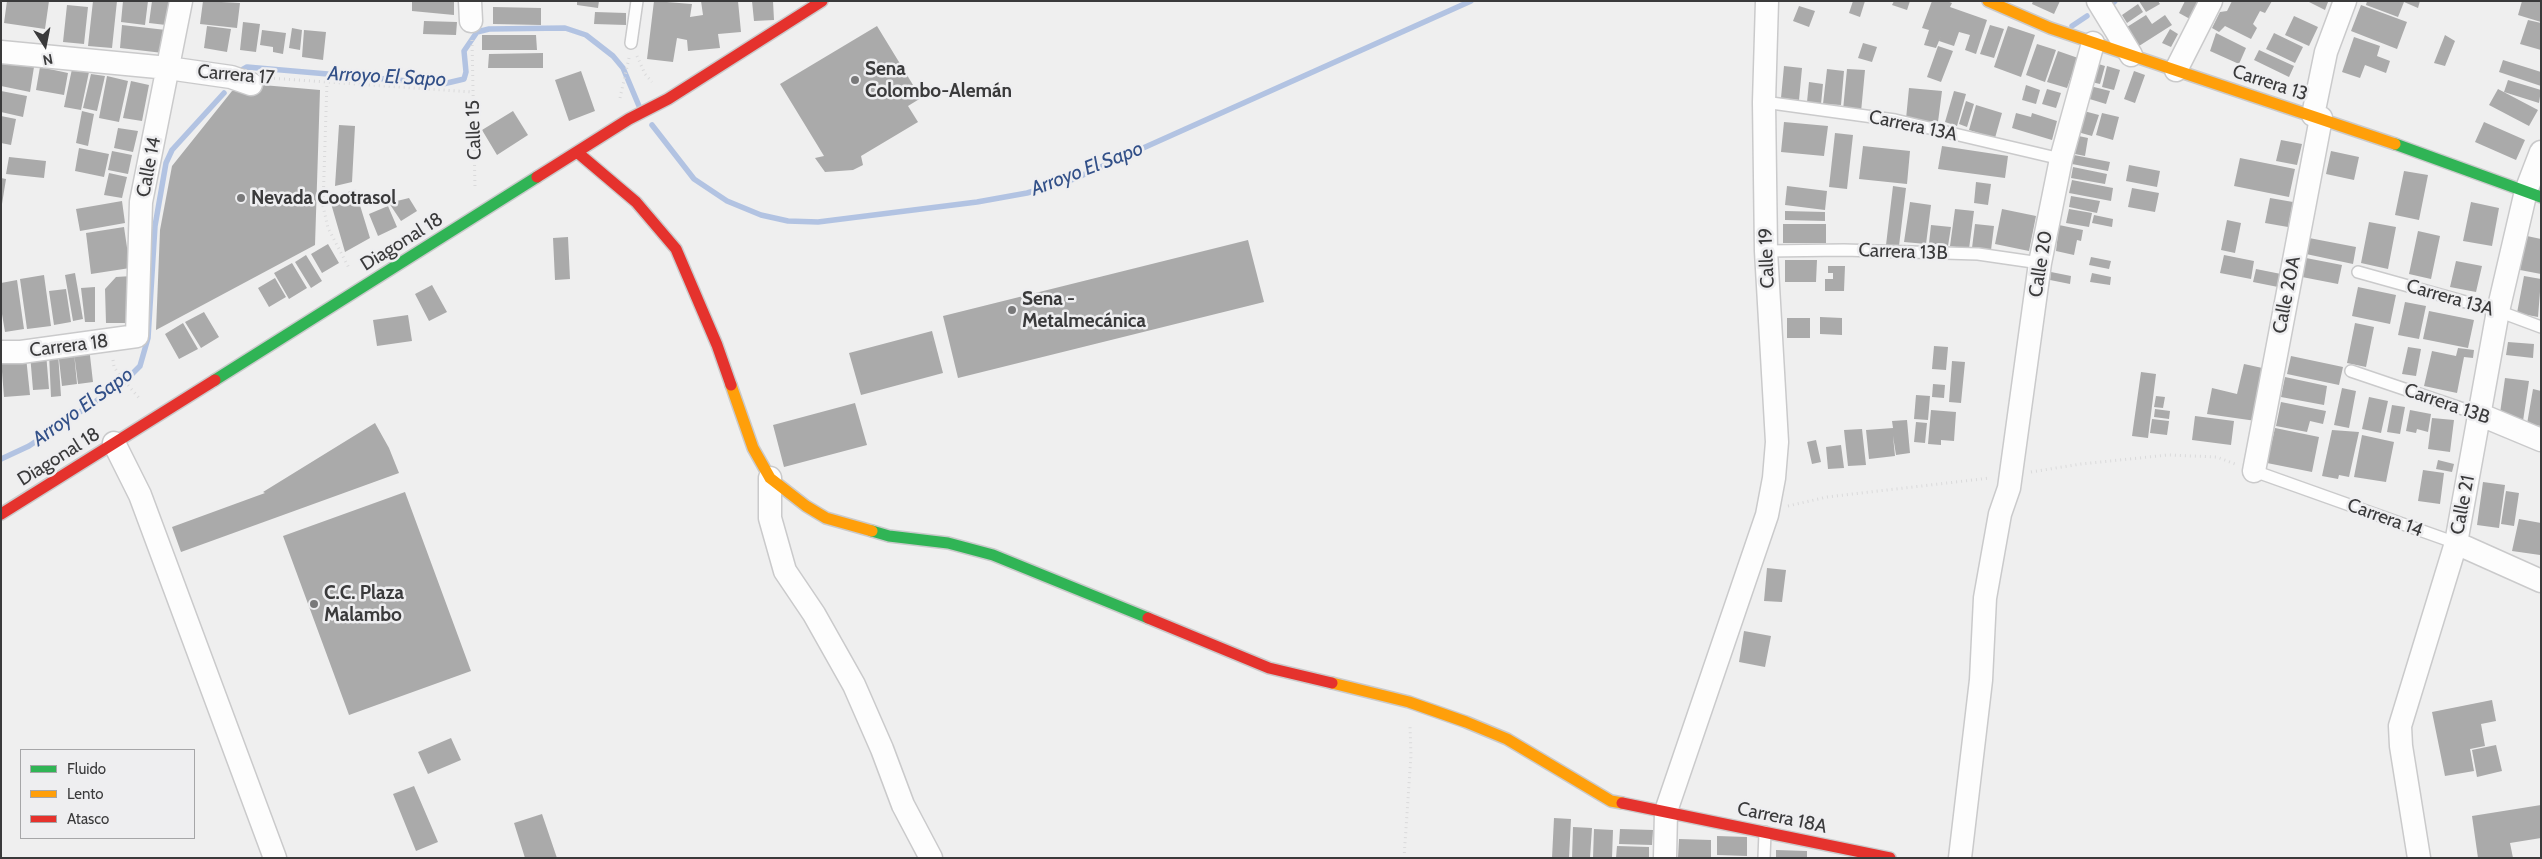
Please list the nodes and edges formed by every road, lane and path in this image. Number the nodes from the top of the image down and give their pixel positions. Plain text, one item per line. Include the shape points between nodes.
1 (181, 1) edge
2 (637, 1) edge
3 (822, 1) edge
4 (1767, 1) edge
5 (1988, 1) edge
6 (2211, 1) edge
7 (2345, 1) edge
8 (2103, 9) edge
9 (2092, 43) junction
10 (472, 44) dead end
11 (631, 44) joint
12 (1, 52) edge
13 (2130, 55) junction
14 (628, 64) dead end
15 (168, 68) junction
16 (2176, 70) junction
17 (241, 80) joint
18 (327, 81) junction
19 (624, 85) dead end
20 (472, 92) junction
21 (664, 102) junction
22 (1764, 102) junction
23 (2317, 117) junction
24 (576, 152) junction
25 (2541, 152) edge
26 (2060, 159) junction
27 (2534, 194) edge
28 (476, 215) junction
29 (1766, 251) junction
30 (2040, 263) junction
31 (2358, 272) dead end
32 (361, 288) junction
33 (2498, 311) junction
34 (2541, 327) edge
35 (137, 336) joint
36 (1, 352) edge
37 (2351, 371) dead end
38 (121, 377) dead end
39 (129, 386) dead end
40 (2480, 415) junction
41 (2541, 440) edge
42 (114, 443) junction
43 (2254, 471) joint
44 (770, 478) junction
45 (1, 514) edge
46 (2456, 543) junction
47 (2541, 581) edge
48 (1409, 702) junction
49 (1666, 811) junction
50 (1765, 832) junction
51 (1856, 855) edge
52 (275, 858) edge
53 (931, 858) edge
54 (1404, 858) edge
55 (1665, 858) edge
56 (1764, 858) edge
57 (1890, 858) edge
58 (1960, 858) edge
59 (2419, 858) edge

1 - 15 street, Calle 14
2 - 11 lane
3 - 21 street, Diagonal 18
4 - 22 street, Calle 19
5 - 9 street, Carrera 13
6 - 16 street
7 - 23 street, Calle 20A via 2326,52
8 - 13 street
9 - 13 street, Carrera 13
9 - 26 street, Calle 20
10 - 20 path, Calle 15
11 - 21 path via 645,74
12 - 15 street, Carrera 17
13 - 16 street, Carrera 13
14 - 19 path
15 - 17 street, Carrera 17
15 - 35 street, Calle 14 via 142,202
16 - 23 street, Carrera 13
17 - 18 path, Carrera 17
18 - 20 path, Carrera 17
18 - 32 path via 324,206 328,228
20 - 28 path, Calle 15
21 - 24 street, Diagonal 18 via 629,119
22 - 26 lane, Carrera 13A via 1895,120
22 - 29 street, Calle 19
23 - 27 street, Carrera 13
23 - 43 street, Calle 20A
24 - 28 street, Diagonal 18
24 - 44 street via 636,202 676,250 717,345 753,448
25 - 27 street, Calle 21
26 - 30 street, Calle 20
27 - 33 street, Calle 21
28 - 32 street, Diagonal 18
29 - 30 lane, Carrera 13B via 1978,254
29 - 49 street, Calle 19 via 1777,442 1767,515
30 - 58 street, Calle 20 via 2009,488 2000,514 1985,598 1981,680
31 - 33 lane, Carrera 13A
32 - 42 street, Diagonal 18
33 - 34 lane, Carrera 13A
33 - 40 street, Calle 21
35 - 36 street, Carrera 18
37 - 40 lane, Carrera 13B
38 - 39 path
40 - 41 street, Carrera 13B
40 - 46 street, Calle 21
42 - 45 street, Diagonal 18
42 - 52 street via 140,496
43 - 46 lane, Carrera 14
44 - 48 street, Carrera 18A via 826,518 890,536 948,543 993,555 1269,668
44 - 53 street via 770,518 785,571 814,614 854,685 903,805
46 - 47 street, Carrera 14
46 - 59 street, Calle 21 via 2400,726
48 - 49 street, Carrera 18A via 1507,739 1611,801
48 - 54 path via 1411,755
49 - 50 street, Carrera 18A
49 - 55 street
50 - 51 street, Carrera 18A
50 - 56 lane
51 - 57 street, Carrera 18A

